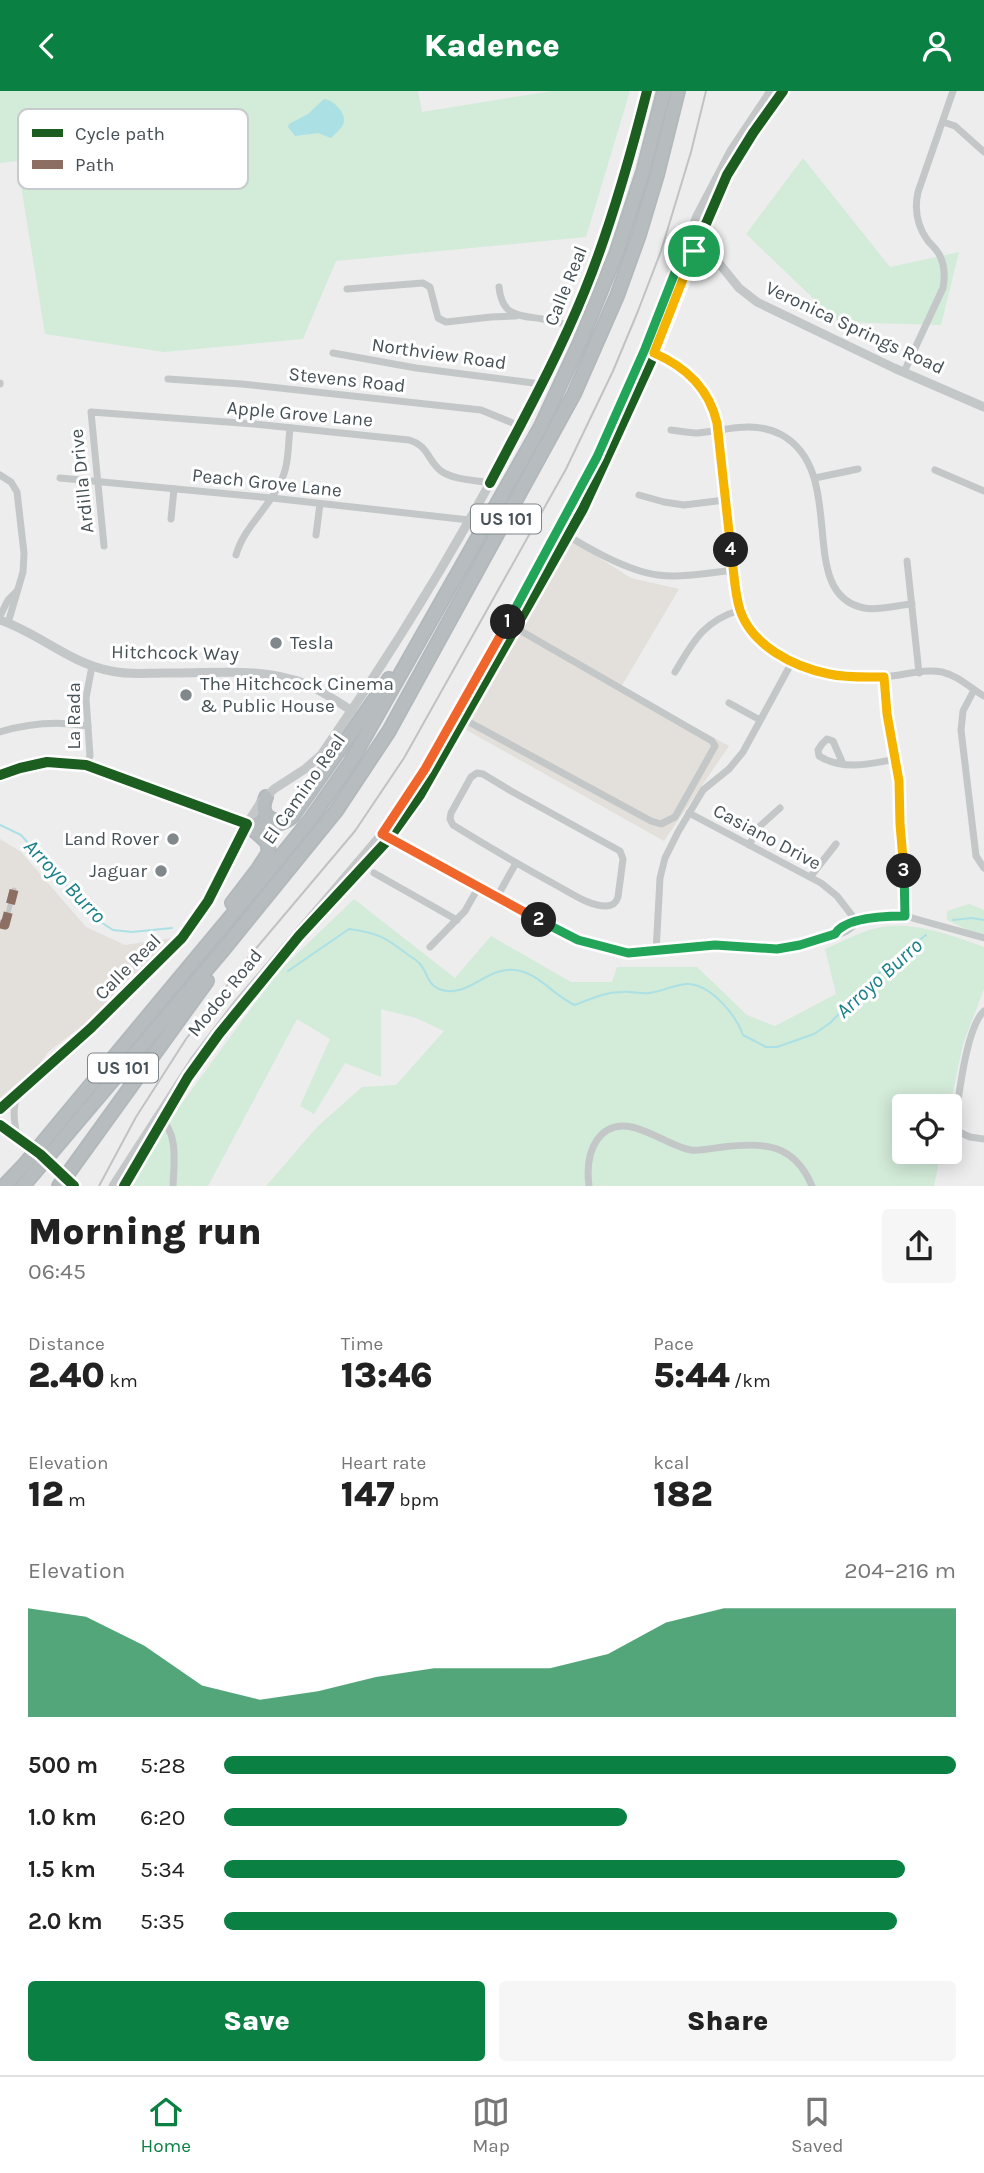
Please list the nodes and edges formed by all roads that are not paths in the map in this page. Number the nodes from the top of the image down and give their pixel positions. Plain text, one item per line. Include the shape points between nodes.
1 (647, 91) edge
2 (664, 91) edge
3 (678, 91) edge
4 (771, 91) edge
5 (953, 91) edge
6 (943, 121) junction
7 (984, 152) edge
8 (685, 247) junction
9 (499, 287) dead end
10 (347, 289) dead end
11 (516, 316) junction
12 (569, 325) junction
13 (645, 349) junction
14 (333, 353) dead end
15 (904, 372) junction
16 (168, 379) dead end
17 (541, 384) junction
18 (984, 407) edge
19 (91, 412) joint
20 (520, 426) junction
21 (290, 428) junction
22 (671, 430) dead end
23 (717, 431) junction
24 (858, 469) dead end
25 (935, 470) dead end
26 (0, 475) edge
27 (61, 478) dead end
28 (816, 478) junction
29 (98, 481) junction
30 (491, 483) junction
31 (174, 489) junction
32 (984, 491) edge
33 (639, 495) dead end
34 (272, 498) junction
35 (725, 500) junction
36 (320, 504) junction
37 (171, 519) dead end
38 (469, 520) junction
39 (559, 530) junction
40 (317, 535) dead end
41 (104, 546) dead end
42 (236, 555) dead end
43 (907, 561) dead end
44 (734, 571) junction
45 (912, 604) junction
46 (740, 610) junction
47 (3, 620) edge
48 (507, 623) junction
49 (412, 653) junction
50 (792, 662) junction
51 (92, 666) junction
52 (675, 672) dead end
53 (919, 673) junction
54 (884, 677) junction
55 (974, 691) junction
56 (984, 696) edge
57 (729, 703) dead end
58 (352, 711) junction
59 (456, 715) junction
60 (760, 720) junction
61 (88, 726) junction
62 (0, 732) edge
63 (896, 759) junction
64 (843, 764) dead end
65 (86, 765) junction
66 (0, 775) edge
67 (266, 797) junction
68 (780, 809) dead end
69 (689, 814) junction
70 (285, 822) junction
71 (247, 824) junction
72 (382, 834) junction
73 (836, 844) dead end
74 (749, 845) junction
75 (516, 863) junction
76 (984, 868) edge
77 (374, 873) dead end
78 (811, 876) junction
79 (478, 888) junction
80 (14, 890) dead end
81 (497, 897) junction
82 (905, 916) junction
83 (457, 921) junction
84 (857, 922) junction
85 (0, 924) edge
86 (984, 938) edge
87 (430, 947) dead end
88 (223, 950) junction
89 (656, 952) junction
90 (189, 968) junction
91 (984, 1011) edge
92 (18, 1093) junction
93 (0, 1109) edge
94 (158, 1116) junction
95 (0, 1125) edge
96 (17, 1136) junction
97 (984, 1139) edge
98 (65, 1181) edge
99 (4, 1186) edge
100 (23, 1186) edge
101 (113, 1186) edge
102 (173, 1186) edge
103 (589, 1186) edge
104 (812, 1186) edge

1 - 12 street, Calle Real via 610,221
2 - 49 highway, El Camino Real / US 101 via 631,209 580,342 518,470
3 - 88 highway, El Camino Real / US 101 via 639,235 574,394 389,731 336,811
4 - 8 street, Modoc Road via 717,175
5 - 6 street
6 - 7 street
6 - 15 street via 916,207 918,223 943,263 943,288
8 - 13 street, Modoc Road
8 - 15 street, Veronica Springs Road via 718,262 757,302
9 - 11 street via 500,299
10 - 11 street via 423,283 430,287 438,318 446,323
11 - 12 street
12 - 17 street, Calle Real
13 - 23 street via 694,378 712,404
13 - 39 street, Modoc Road
14 - 17 street, Northview Road
15 - 18 street, Veronica Springs Road
16 - 20 street, Stevens Road via 481,410
17 - 20 street, Calle Real
19 - 21 street, Apple Grove Lane
19 - 29 street, Ardilla Drive
20 - 30 street, Calle Real
21 - 30 street, Apple Grove Lane via 414,442 444,473
21 - 34 street via 284,475
22 - 23 street
23 - 28 street via 750,426 771,430 803,454
23 - 35 street
24 - 28 street
25 - 32 street
26 - 47 street via 17,492 24,553 18,590
27 - 29 street, Peach Grove Lane
28 - 45 street via 827,568 835,591 862,607
29 - 31 street, Peach Grove Lane
29 - 41 street, Ardilla Drive
30 - 38 street, Calle Real
31 - 34 street, Peach Grove Lane
31 - 37 street
33 - 35 street via 684,505
34 - 36 street, Peach Grove Lane
34 - 42 street via 244,535
35 - 44 street
36 - 38 street, Peach Grove Lane
36 - 40 street
38 - 58 street, Calle Real
39 - 44 street via 646,573
39 - 48 street, Modoc Road
43 - 45 street
44 - 46 street
45 - 53 street
46 - 50 street via 757,637
46 - 52 street via 704,629
47 - 51 street, Hitchcock Way
48 - 59 street, Modoc Road
48 - 59 street via 712,741 715,746 709,758 675,817 661,824
49 - 70 highway
49 - 90 highway, El Camino Real / US 101 via 350,763 310,820
50 - 54 street via 830,675
50 - 60 street
51 - 58 street, Hitchcock Way via 124,674 267,674 312,687
51 - 61 street, La Rada via 86,698
53 - 54 street
53 - 55 street via 945,673
54 - 63 street
55 - 56 street
55 - 76 street via 963,711 961,730 976,856
57 - 60 street
58 - 67 street, Calle Real via 316,760
59 - 72 street, Modoc Road
60 - 69 street via 738,759 703,790
61 - 62 street via 50,723
61 - 65 street, La Rada via 90,756
63 - 64 street
63 - 82 street
65 - 66 main road via 47,762
65 - 71 main road
67 - 70 highway via 265,814
67 - 71 street, Calle Real
68 - 74 street via 760,826
69 - 74 street, Casiano Drive
69 - 89 street via 662,870
70 - 71 highway
71 - 90 highway via 267,842 269,852 196,948
71 - 92 street, Calle Real via 208,901 182,938
72 - 79 street
72 - 94 street, Modoc Road via 237,1004
73 - 78 street
74 - 78 street, Casiano Drive
75 - 75 street via 598,904 610,906 618,898 620,851 484,773 474,774 451,813 451,822
75 - 81 street
77 - 83 street
78 - 84 street, Casiano Drive via 837,896
79 - 81 street
79 - 83 street
80 - 85 street via 5,925
81 - 89 street via 593,946 628,953
82 - 84 street
82 - 86 street
83 - 87 street
84 - 89 street via 839,934 777,949 715,945
88 - 98 highway via 212,974
88 - 100 highway, El Camino Real / US 101
90 - 99 highway, El Camino Real / US 101
91 - 97 street via 967,1052 955,1122 959,1132
92 - 93 street, Calle Real
92 - 96 street via 14,1105
94 - 101 street, Modoc Road
94 - 102 street via 172,1135
95 - 96 main road
96 - 98 main road, bridge
103 - 104 street via 589,1159 599,1137 609,1128 628,1126 692,1150 752,1144 777,1148 798,1163

